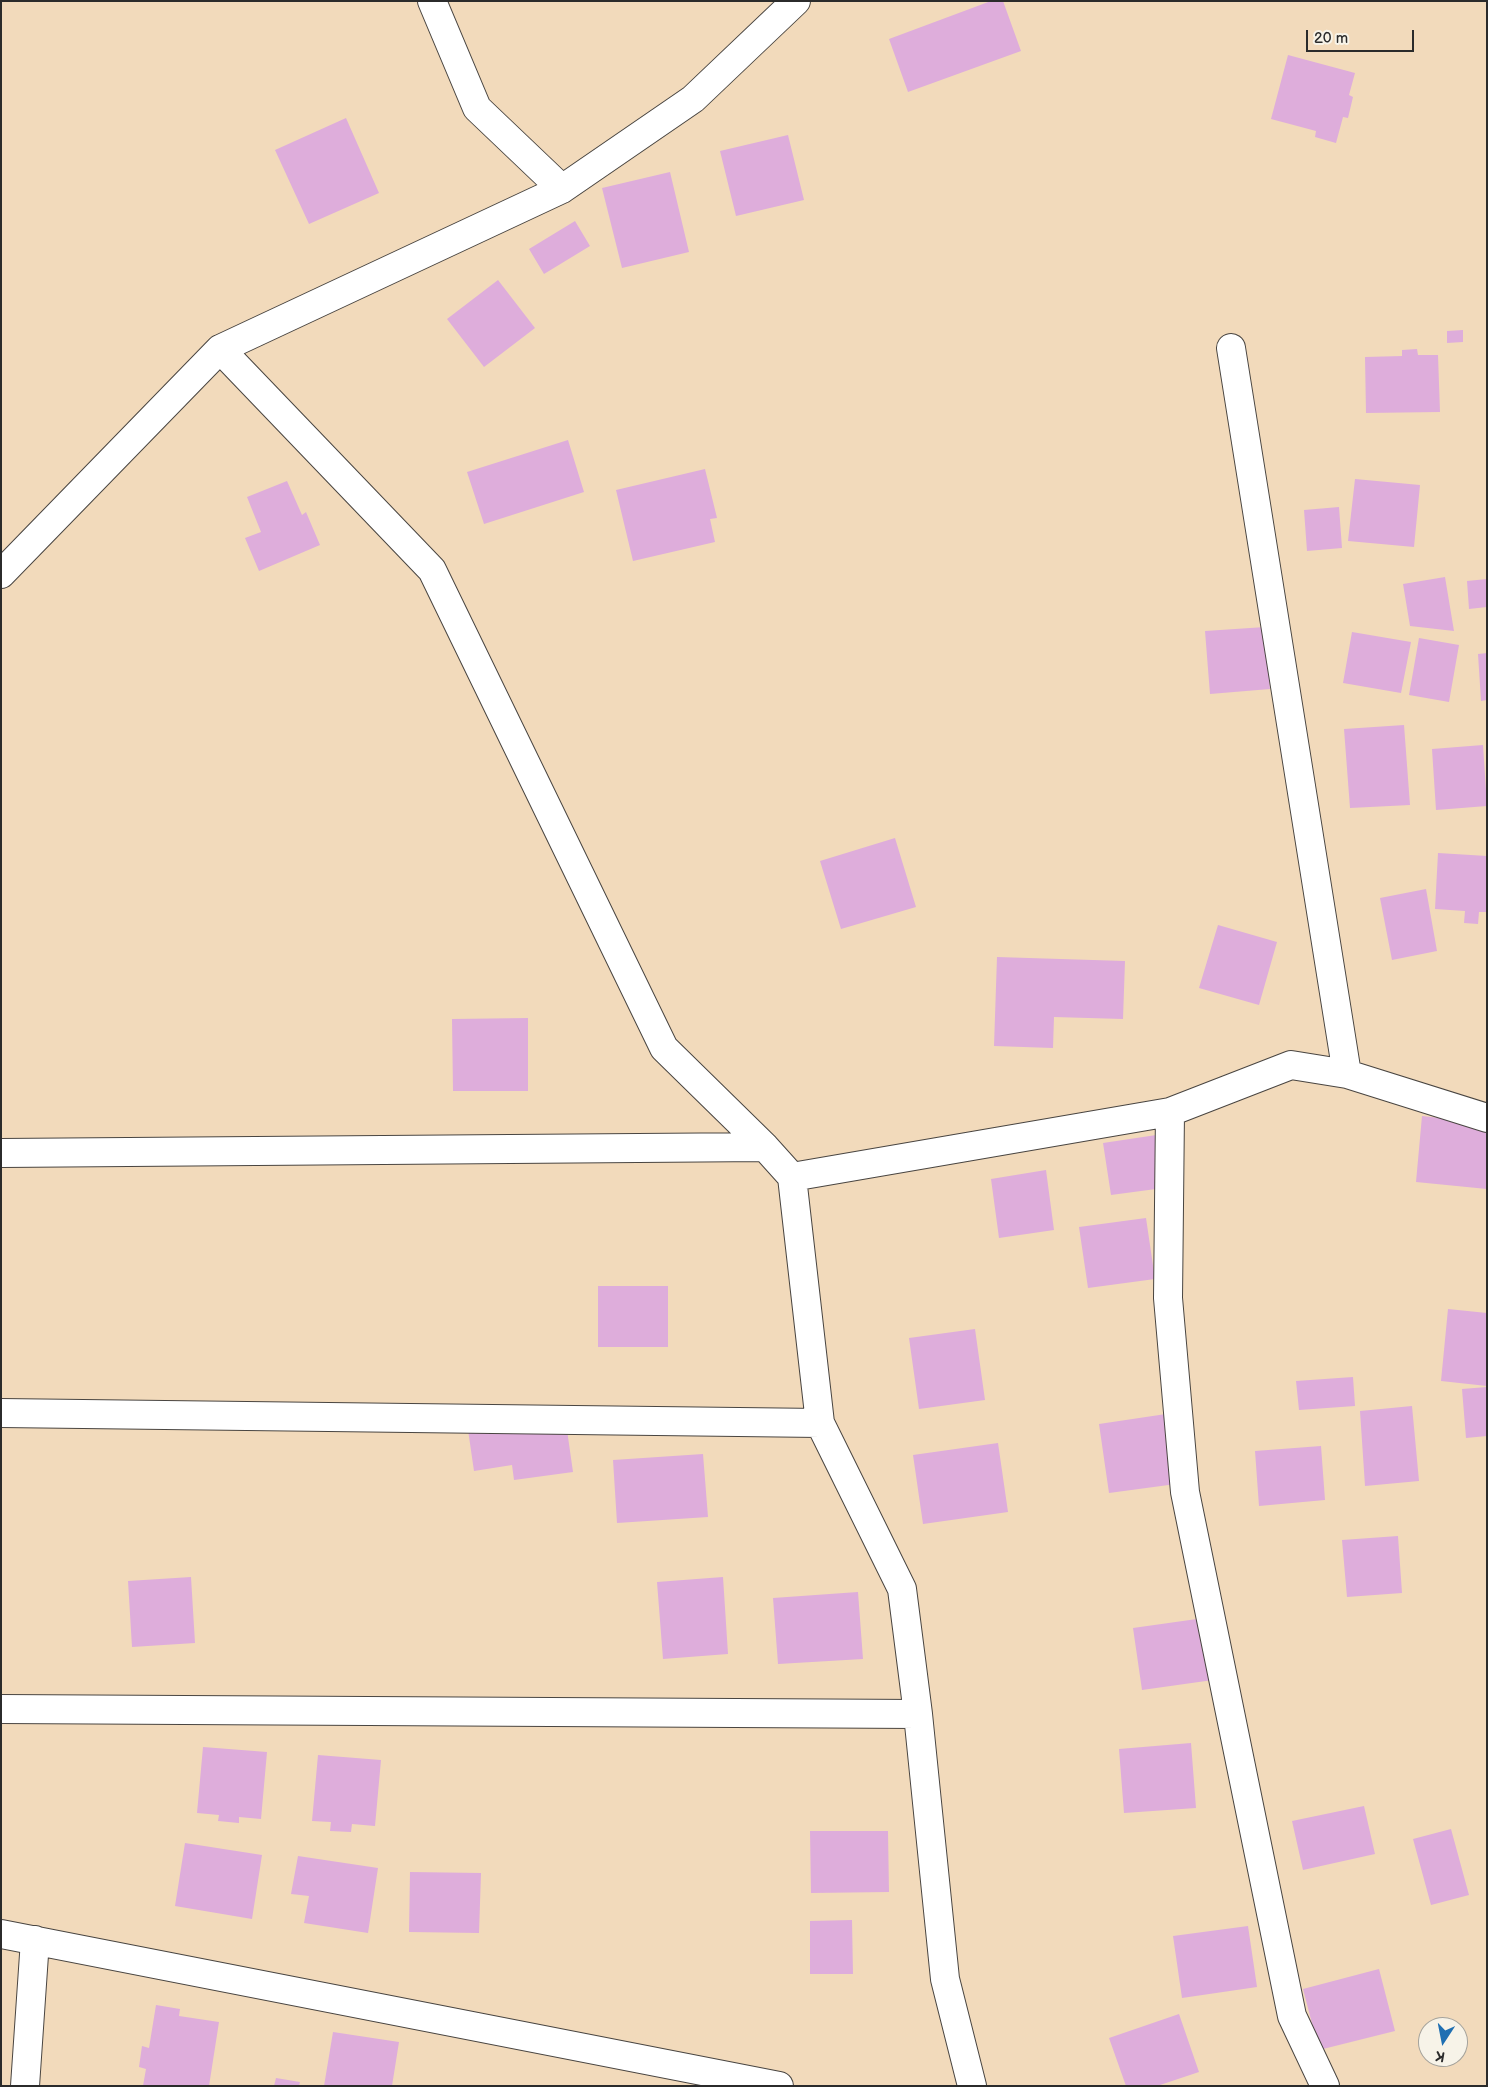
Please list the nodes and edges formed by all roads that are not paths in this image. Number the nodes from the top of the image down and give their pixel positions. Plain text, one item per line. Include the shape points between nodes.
1 (432, 1) edge
2 (796, 1) edge
3 (562, 189) junction
4 (1231, 348) dead end
5 (220, 349) junction
6 (1, 574) edge
7 (1347, 1074) junction
8 (1170, 1112) junction
9 (1487, 1118) edge
10 (765, 1147) junction
11 (1, 1153) edge
12 (792, 1177) junction
13 (1, 1413) edge
14 (820, 1423) junction
15 (1, 1709) edge
16 (918, 1714) junction
17 (1, 1934) edge
18 (36, 1940) junction
19 (25, 2086) edge
20 (779, 2086) edge
21 (972, 2086) edge
22 (1325, 2086) edge

1 - 3 street via 477,108
2 - 3 street via 693,99
3 - 5 street
4 - 7 street
5 - 6 street
5 - 10 street via 432,570 664,1048
7 - 8 street via 1290,1065
7 - 9 street
8 - 12 street
8 - 22 street via 1168,1298 1185,1492 1292,2016
10 - 11 street
10 - 12 street
12 - 14 street
13 - 14 street
14 - 16 street via 902,1589
15 - 16 street
16 - 21 street via 945,1979
17 - 18 street
18 - 19 street
18 - 20 street

